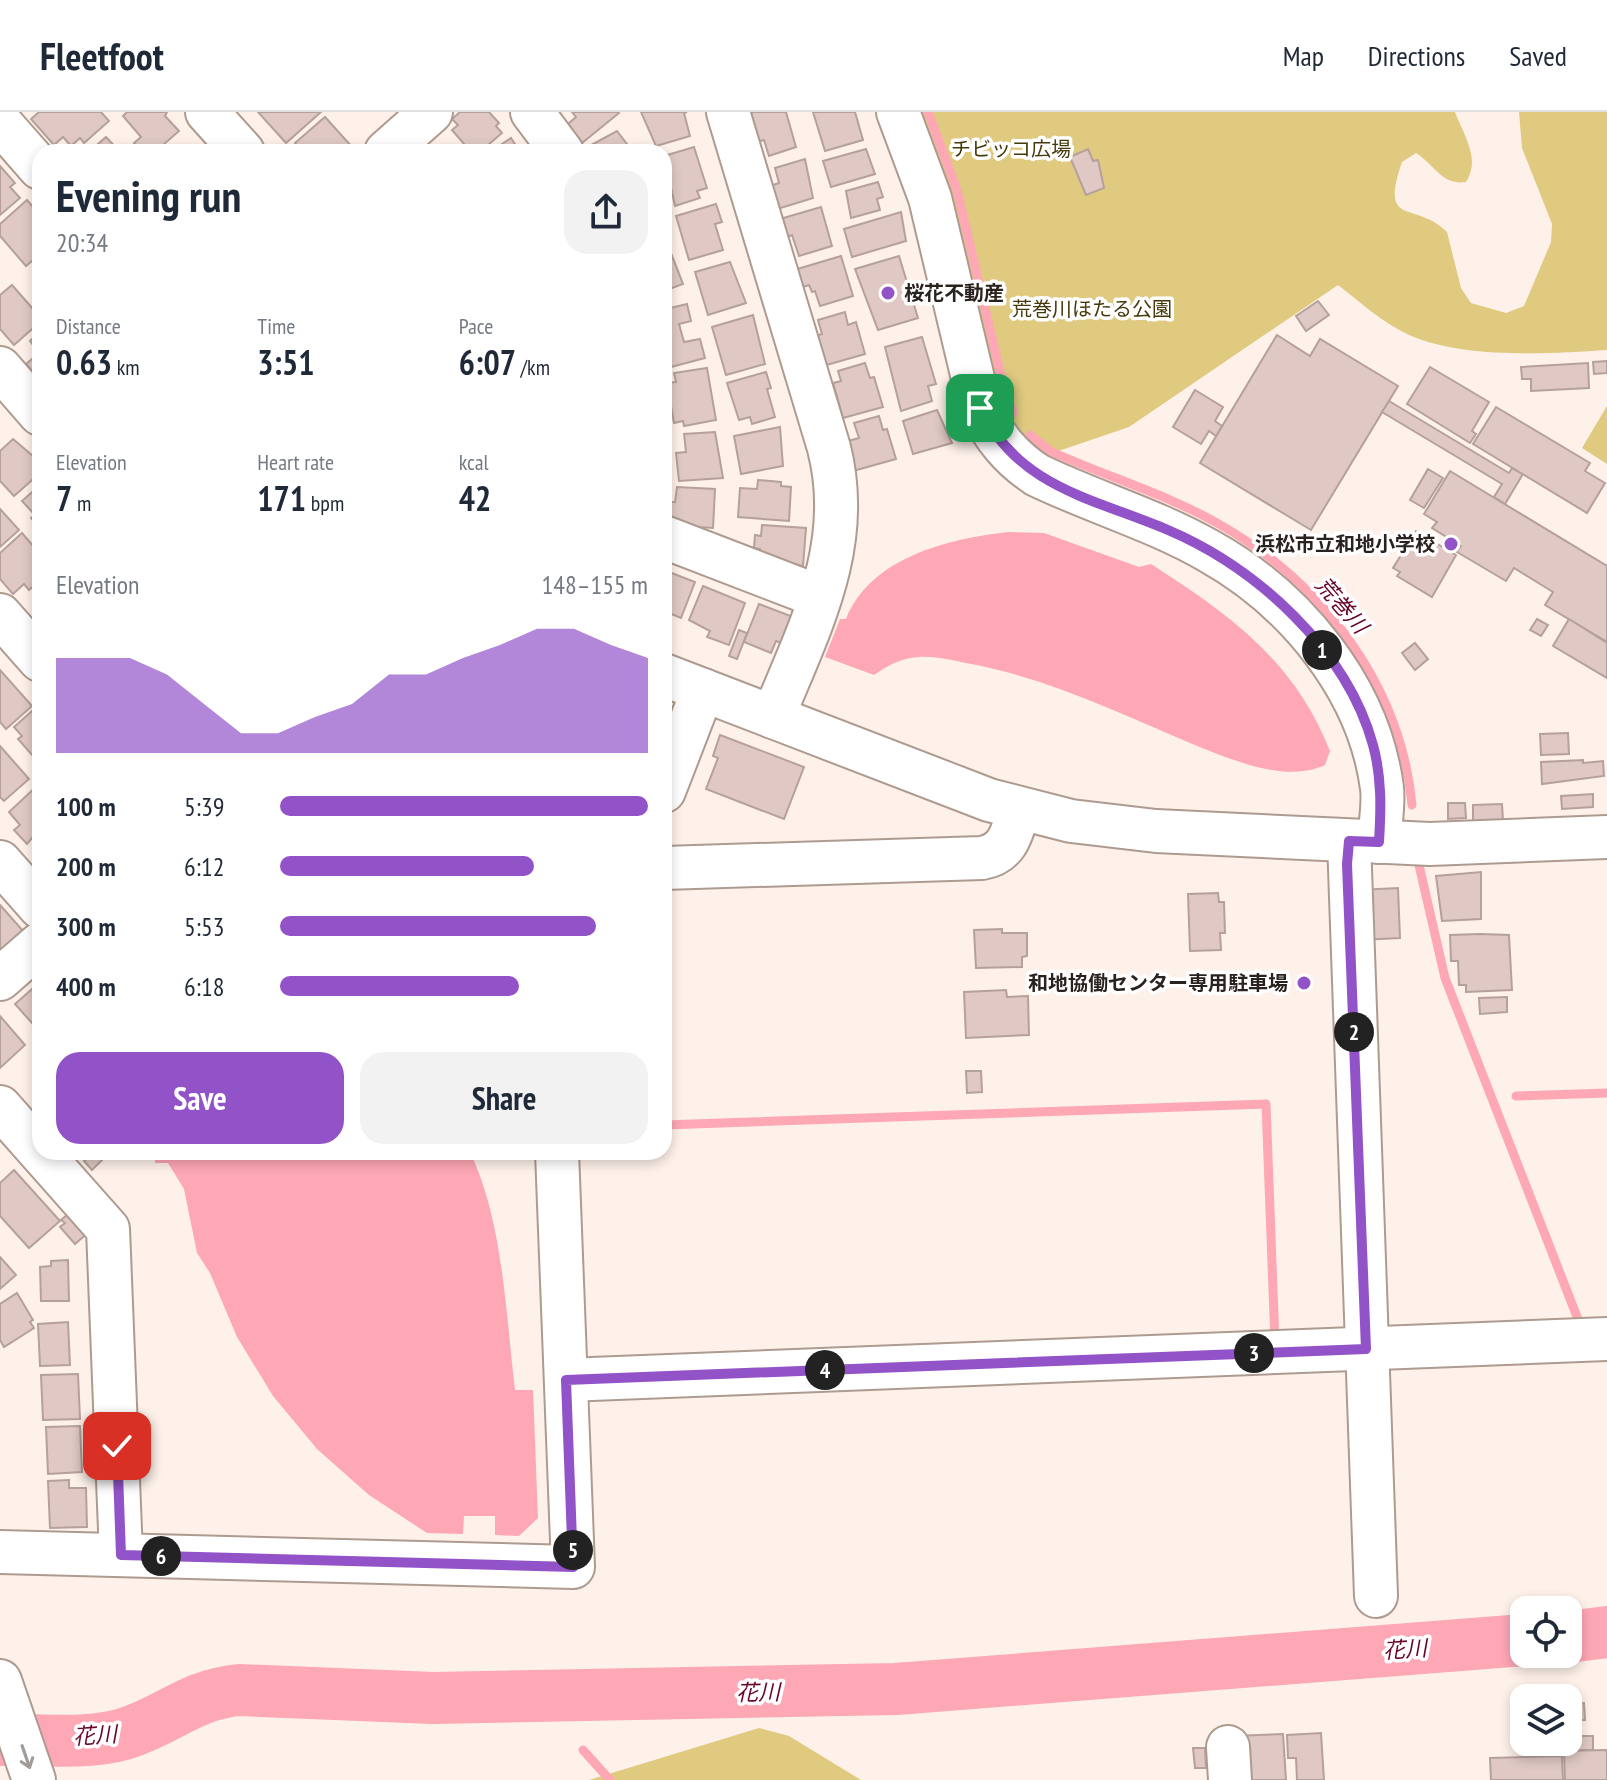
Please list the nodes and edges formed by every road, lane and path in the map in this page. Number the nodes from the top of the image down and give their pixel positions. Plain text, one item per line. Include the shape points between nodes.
1 (207, 112) edge
2 (532, 112) edge
3 (728, 112) edge
4 (898, 112) edge
5 (7, 122) edge
6 (236, 144) edge
7 (556, 144) edge
8 (32, 157) edge
9 (0, 368) edge
10 (32, 405) edge
11 (672, 540) edge
12 (820, 597) junction
13 (0, 615) edge
14 (32, 651) edge
15 (672, 678) edge
16 (703, 690) junction
17 (773, 717) junction
18 (672, 770) edge
19 (1019, 809) junction
20 (1607, 837) edge
21 (1364, 842) junction
22 (0, 862) edge
23 (672, 868) edge
24 (32, 898) edge
25 (32, 951) edge
26 (0, 979) edge
27 (13, 1116) edge
28 (32, 1139) edge
29 (50, 1160) edge
30 (557, 1160) edge
31 (1607, 1339) edge
32 (1366, 1349) junction
33 (566, 1380) junction
34 (0, 1552) edge
35 (121, 1555) junction
36 (1376, 1596) dead end
37 (0, 1681) edge
38 (34, 1780) edge

1 - 6 street
2 - 7 street
3 - 12 street via 836,474 838,526
4 - 21 street via 930,198 980,408 990,429 1018,463 1037,475 1209,551 1277,600 1332,663 1356,702 1373,745 1382,790
5 - 8 street
9 - 10 street
11 - 12 street
12 - 17 street
13 - 14 street
15 - 16 street
16 - 17 street
16 - 18 street
17 - 19 street
19 - 21 street via 1113,827
19 - 23 street via 1007,844 982,858
20 - 21 street
21 - 32 street
22 - 24 street
25 - 26 street
27 - 28 street
29 - 35 street via 108,1229
30 - 33 street
31 - 32 street
32 - 33 street
32 - 36 street
33 - 35 street via 573,1567
34 - 35 street
37 -> 38 street

